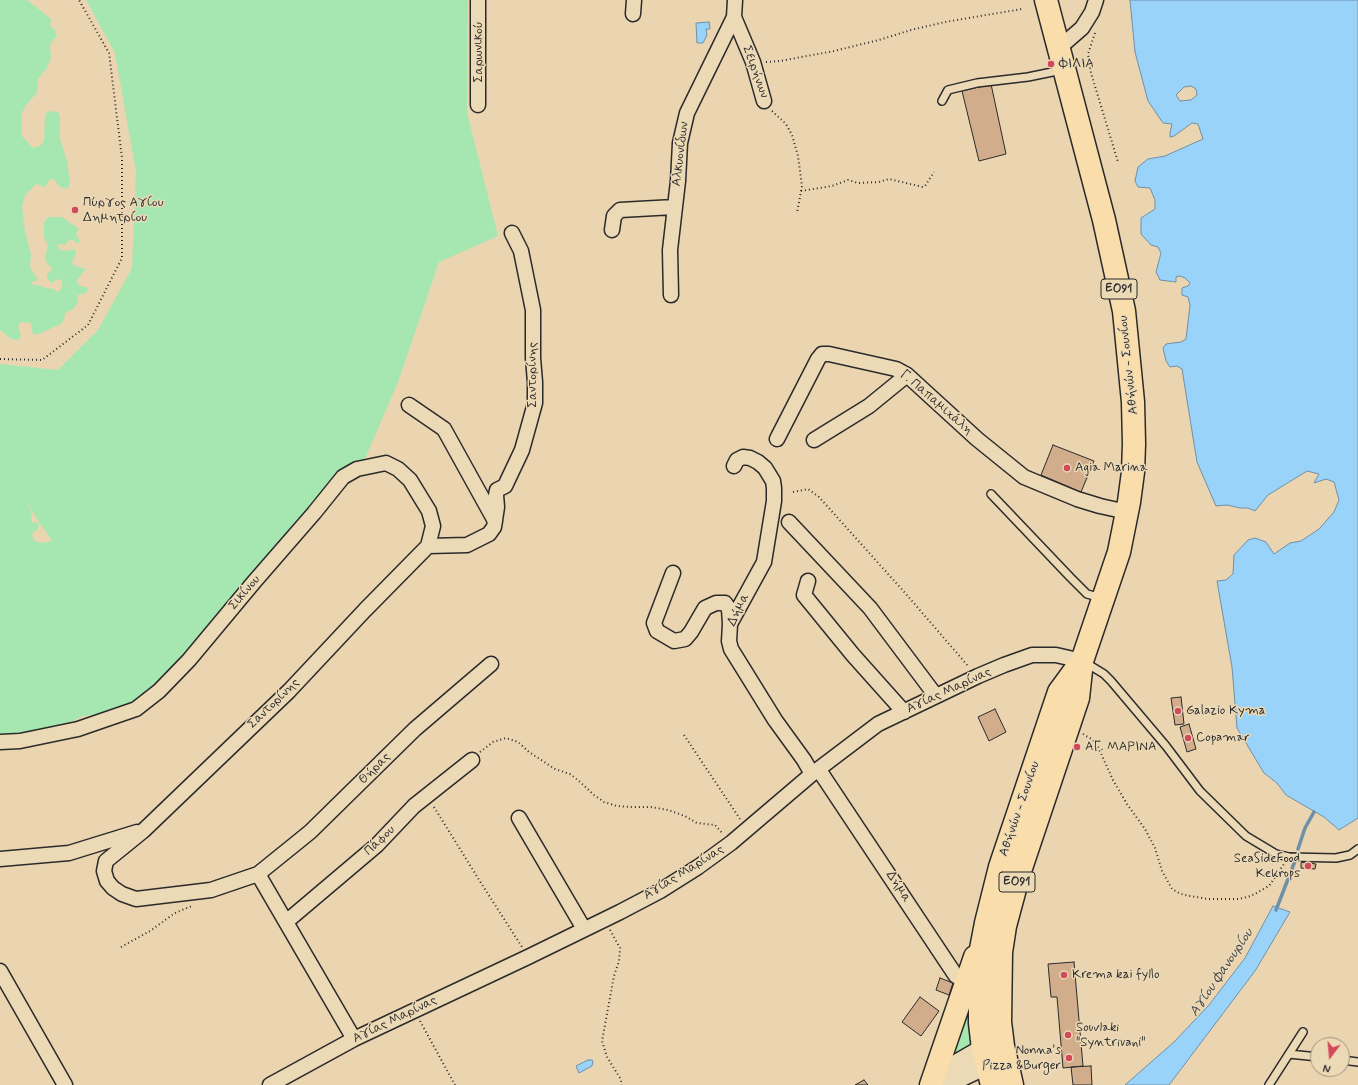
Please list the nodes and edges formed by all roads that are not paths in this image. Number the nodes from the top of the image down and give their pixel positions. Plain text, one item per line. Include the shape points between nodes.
1 (478, 0) edge
2 (735, 0) edge
3 (1046, 0) edge
4 (1096, 0) edge
5 (734, 17) junction
6 (1059, 48) junction
7 (1064, 70) junction
8 (764, 101) road end
9 (942, 101) dead end
10 (478, 105) dead end
11 (674, 206) junction
12 (612, 230) dead end
13 (512, 233) dead end
14 (671, 295) dead end
15 (907, 375) junction
16 (409, 404) dead end
17 (778, 439) dead end
18 (814, 440) dead end
19 (734, 466) dead end
20 (991, 494) dead end
21 (1127, 512) junction
22 (495, 521) junction
23 (789, 522) dead end
24 (428, 546) junction
25 (673, 573) dead end
26 (808, 581) dead end
27 (1104, 599) junction
28 (730, 624) junction
29 (1082, 661) junction
30 (491, 664) dead end
31 (936, 696) junction
32 (904, 712) junction
33 (0, 742) edge
34 (472, 760) road end
35 (816, 772) junction
36 (519, 818) dead end
37 (143, 830) junction
38 (1357, 850) edge
39 (0, 859) edge
40 (258, 874) junction
41 (286, 922) junction
42 (986, 923) junction
43 (584, 929) junction
44 (0, 972) edge
45 (966, 981) junction
46 (1303, 1032) dead end
47 (354, 1039) junction
48 (1289, 1054) junction
49 (1310, 1056) edge
50 (994, 1059) edge
51 (65, 1085) edge
52 (270, 1085) edge
53 (931, 1085) edge
54 (948, 1085) edge
55 (1012, 1085) edge
56 (1269, 1085) edge

1 - 10 street, Σαρωνικού
2 - 5 street, Αλκυονίδων
3 - 6 main road, Αθήνών - Σουνίου / ΕΟ91
4 - 6 street via 1087,21 1076,35
5 - 8 street, Σειρήνων via 753,62
5 - 11 street, Αλκυονίδων via 687,113 680,143
6 - 7 main road, Αθήνών - Σουνίου / ΕΟ91
7 - 9 lane via 948,90
7 - 21 main road, Αθήνών - Σουνίου / ΕΟ91 via 1104,220 1124,311 1134,417 1133,472
11 - 12 street via 620,210 614,216
11 - 14 street, Αλκυονίδων via 670,250
13 - 22 street, Σαντορίνης via 522,251 533,310 535,403 522,450 505,486 497,490
15 - 17 street, Γ. Παπαμιχάλη via 896,369 822,354
15 - 18 street via 869,406
15 - 21 street, Γ. Παπαμιχάλη via 977,439 1024,477 1077,499
16 - 22 street via 444,429
19 - 28 street, Δήμα via 737,460 743,457 758,462 773,481 774,501 764,562
20 - 27 lane via 1087,594
21 - 27 main road, Αθήνών - Σουνίου / ΕΟ91 via 1119,552
22 - 24 street via 489,534 467,545
23 - 31 street via 870,608
24 - 33 street, Σικίνου via 433,526 429,511 410,480 398,469 386,463 357,469 343,477 189,660 159,691 136,709 78,729 20,741
24 - 37 street, Σαντορίνης via 289,691
25 - 28 street via 654,623 657,631 674,641 685,639 705,608 716,603 725,603 729,609
26 - 32 street via 804,595
27 - 29 main road, Αθήνών - Σουνίου / ΕΟ91
28 - 35 street, Δήμα via 731,649 775,720
29 - 31 street, Αγίας Μαρίνας via 1056,655 1032,655
29 - 38 lane via 1111,681 1200,790 1246,836 1276,854 1289,857 1336,858 1350,855
29 - 42 main road, Αθήνών - Σουνίου / ΕΟ91 via 1059,692 1000,868
29 - 50 main road, Αθήνών - Σουνίου / ΕΟ91 via 1078,698 1004,926 1000,1022
30 - 40 street, Θήρας via 415,730 310,832
31 - 32 street, Αγίας Μαρίνας
32 - 35 street, Αγίας Μαρίνας via 878,724
34 - 41 street, Πάφου via 414,806 378,845
35 - 43 street, Αγίας Μαρίνας via 731,843 698,867 660,891
35 - 45 street, Δήμα via 956,976
36 - 43 street
37 - 39 street via 69,853
37 - 40 street, Σαντορίνης via 106,861 104,871 113,888 136,899 211,890
40 - 41 street
41 - 47 street
42 - 45 main road
42 - 50 main road, Αθήνών - Σουνίου / ΕΟ91 via 982,949 980,1023
43 - 47 street, Αγίας Μαρίνας
44 - 51 street
45 - 53 main road
46 - 48 lane
47 - 52 street, Αγίας Μαρίνας
48 - 49 lane
48 - 56 lane
50 - 53 main road via 945,1071
50 - 54 main road
50 - 55 main road, Αθήνών - Σουνίου / ΕΟ91

